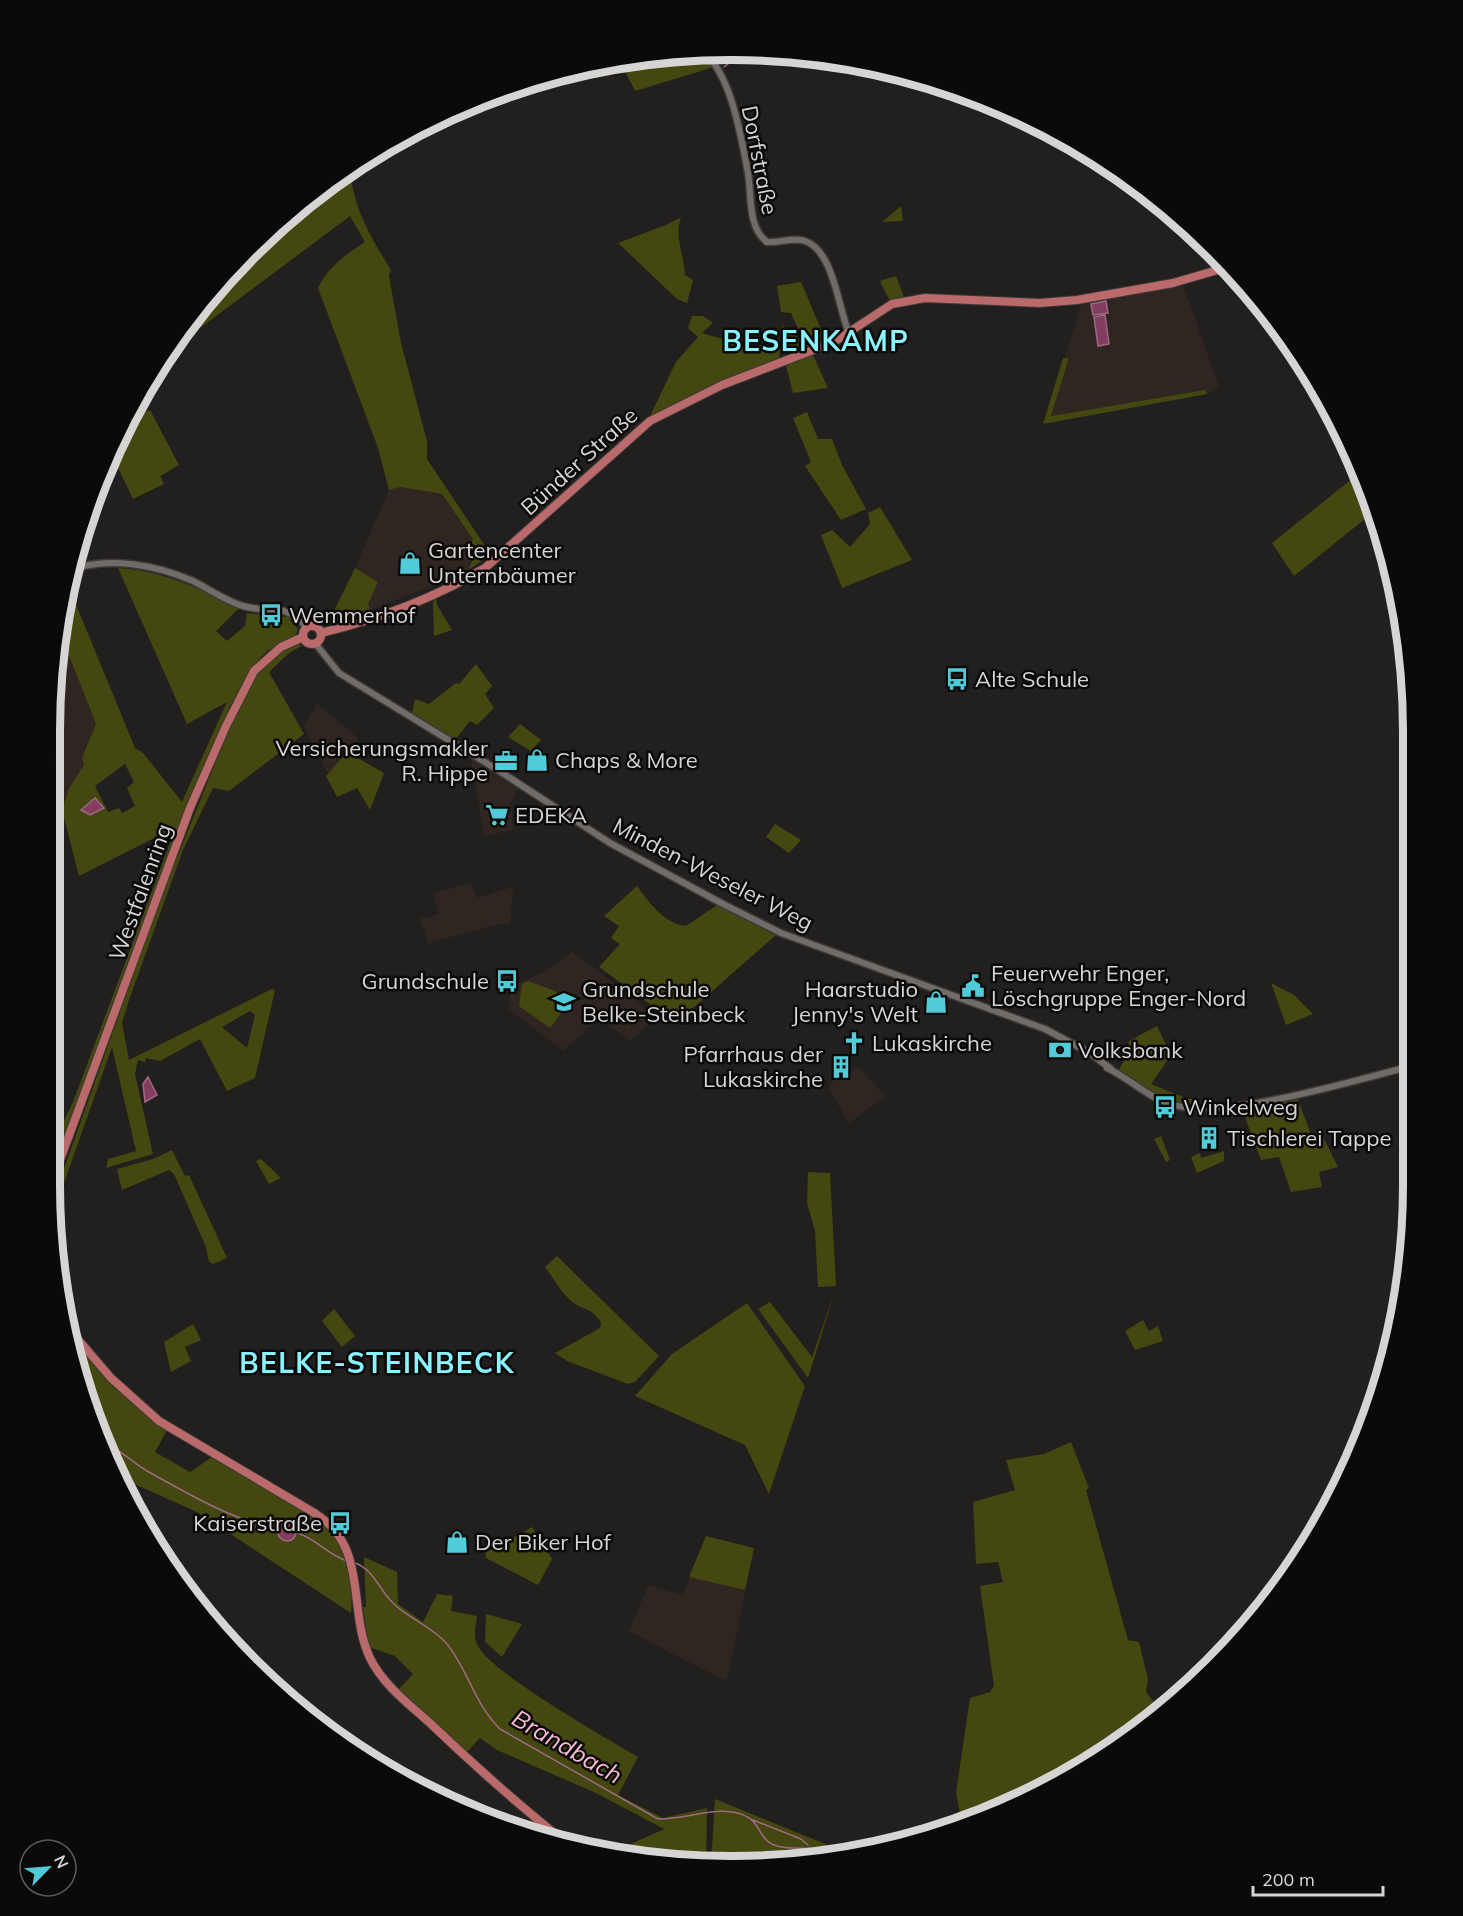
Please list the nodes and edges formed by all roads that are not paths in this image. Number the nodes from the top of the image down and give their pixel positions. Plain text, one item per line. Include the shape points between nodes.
1 (711, 60) edge
2 (1218, 270) edge
3 (849, 333) junction
4 (81, 568) edge
5 (306, 627) junction
6 (321, 633) junction
7 (303, 637) junction
8 (315, 644) junction
9 (1403, 1068) edge
10 (60, 1161) edge
11 (79, 1340) edge
12 (553, 1831) edge

1 - 3 street, Dorfstraße via 729,93 757,233 767,242 806,241 817,250 828,265
2 - 3 main road, Bünder Straße via 1173,283 1077,300 909,300 880,310
3 - 6 main road, Bünder Straße via 722,384 650,421 502,554 461,583
4 - 5 street via 148,567 192,581 243,606 284,610
5 - 6 main road via 315,626
5 - 7 main road
6 - 8 main road
7 - 8 main road
7 - 10 main road, Westfalenring via 281,647 254,671 226,726 186,819
8 - 9 street, Minden-Weseler Weg via 339,673 610,843 780,933 1045,1029 1162,1101 1200,1110 1306,1092
11 - 12 main road via 111,1378 159,1421 321,1517 339,1534 352,1561 362,1637 374,1665 390,1685 489,1778

